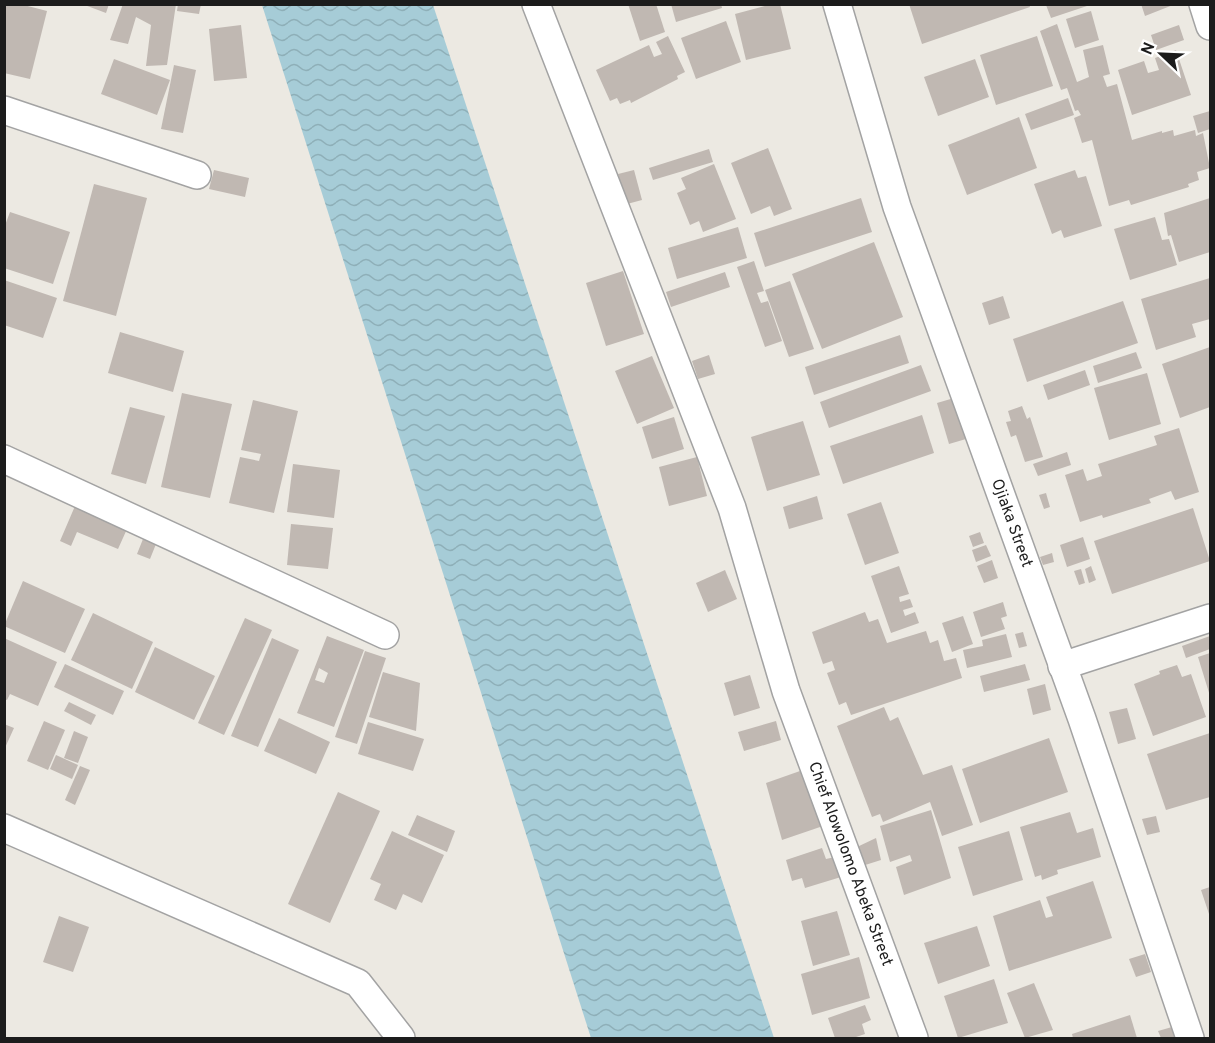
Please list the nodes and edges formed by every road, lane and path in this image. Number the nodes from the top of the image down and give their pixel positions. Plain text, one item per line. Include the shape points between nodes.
1 (536, 4) edge
2 (837, 4) edge
3 (1203, 4) edge
4 (1210, 26) edge
5 (4, 111) edge
6 (197, 175) dead end
7 (4, 459) edge
8 (1210, 618) edge
9 (385, 635) dead end
10 (1062, 666) junction
11 (4, 828) edge
12 (401, 1038) edge
13 (914, 1038) edge
14 (1190, 1038) edge

1 - 13 street, Chief Alowolomo Abeka Street via 732,508 786,691
2 - 10 street, Ojiaka Street via 897,207
3 - 4 street
5 - 6 street
7 - 9 street
8 - 10 street
10 - 14 street, Ojiaka Street
11 - 12 street via 358,983

